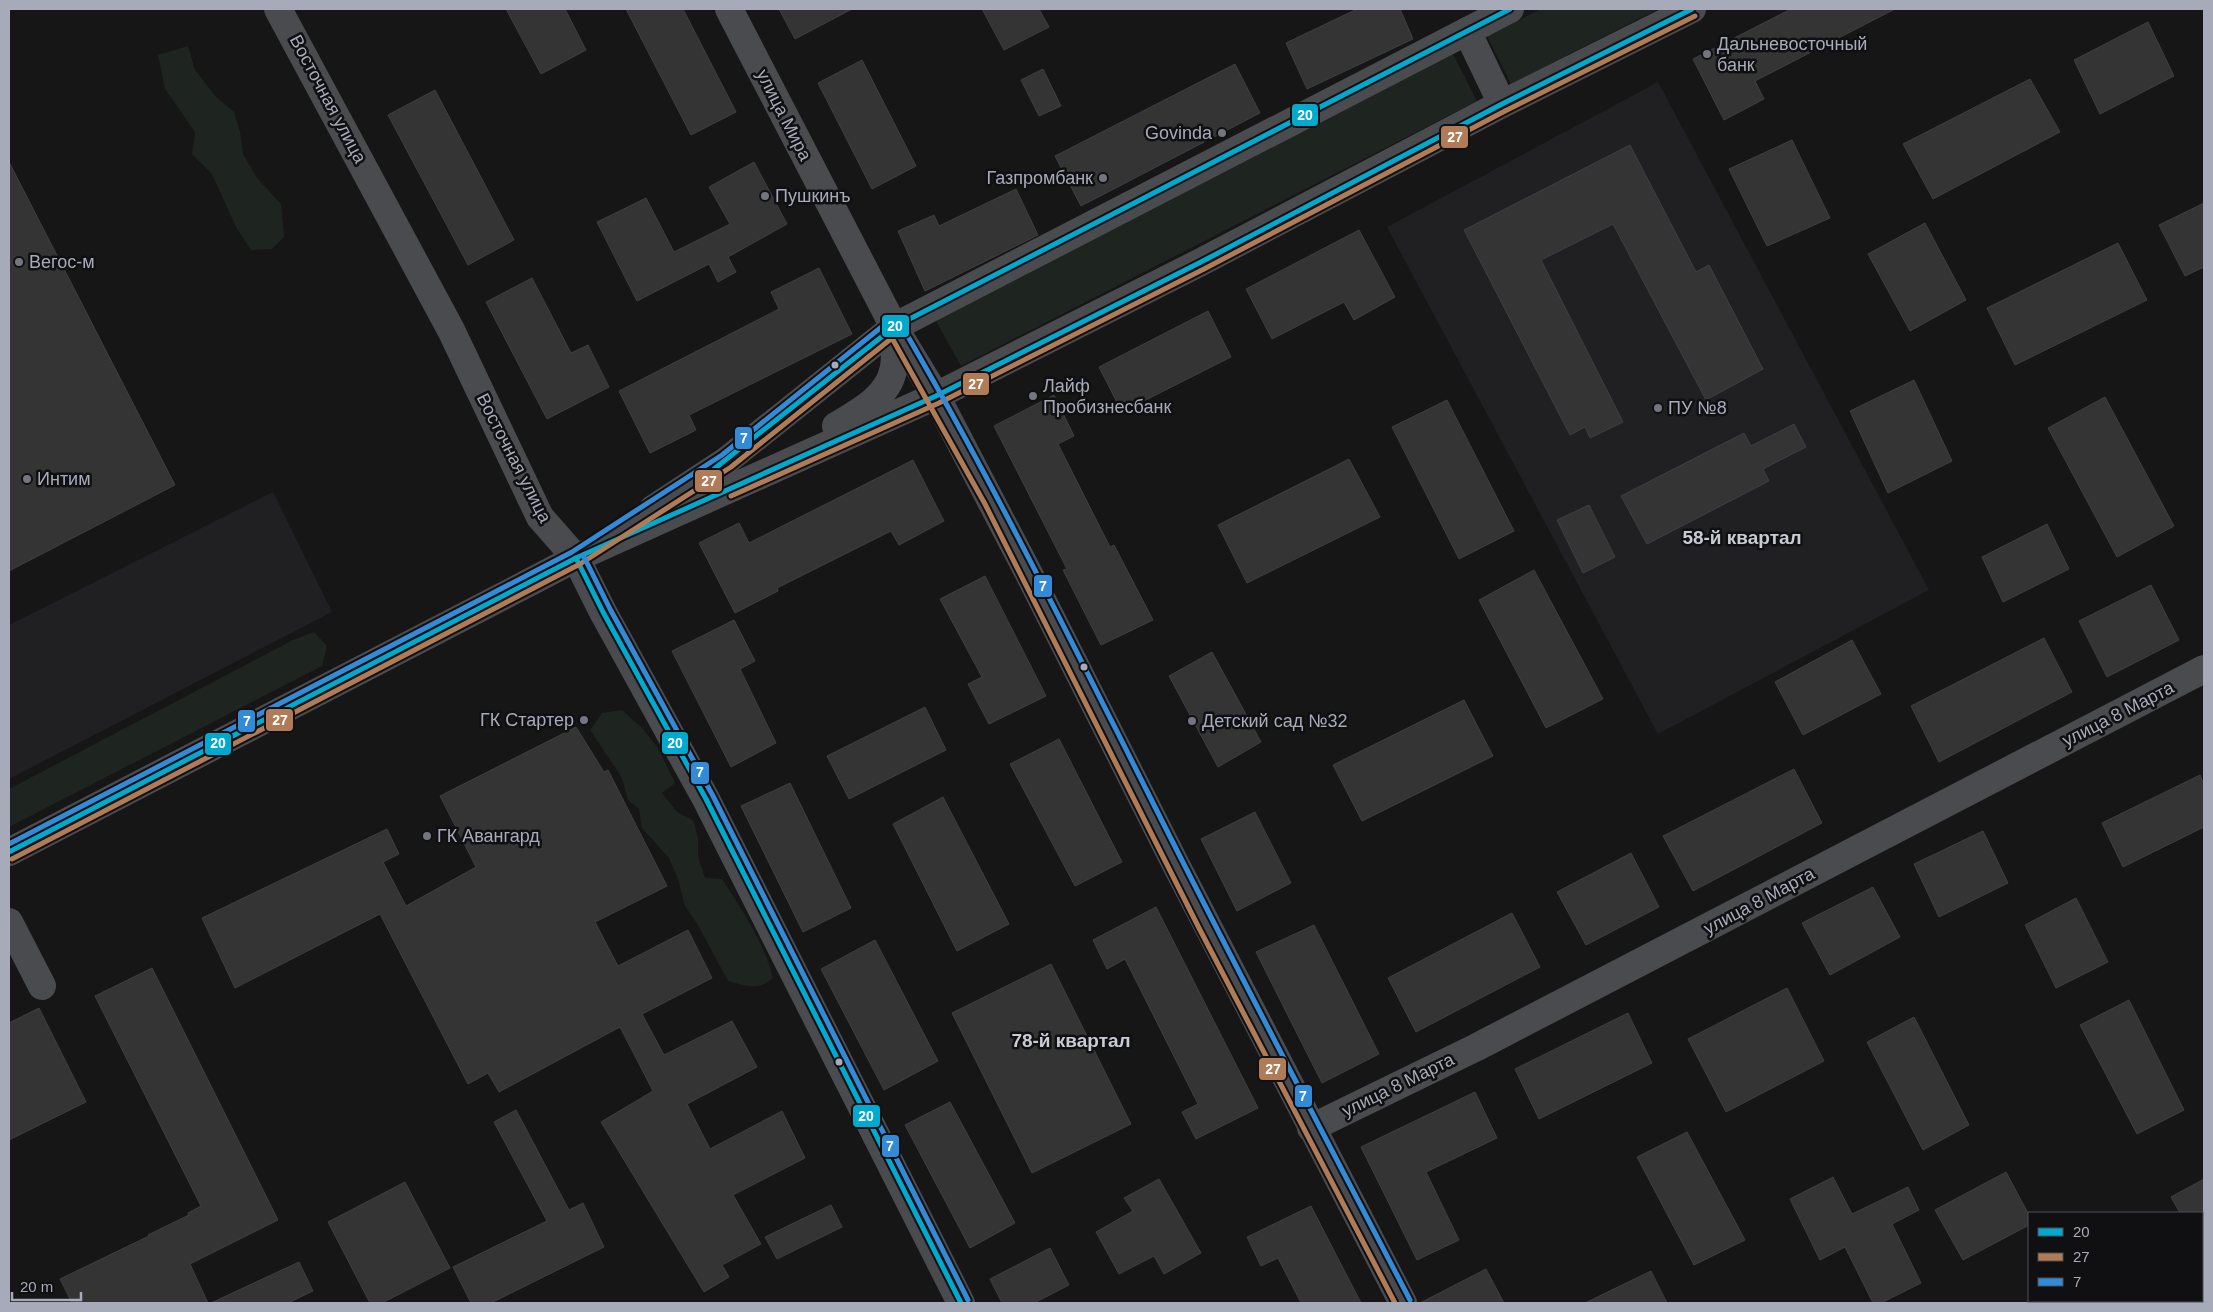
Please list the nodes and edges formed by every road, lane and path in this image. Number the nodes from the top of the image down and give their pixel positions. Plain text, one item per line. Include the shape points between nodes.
1 (278, 9) edge
2 (729, 9) edge
3 (1510, 9) edge
4 (1692, 9) edge
5 (1466, 31) junction
6 (1502, 104) junction
7 (894, 327) junction
8 (936, 396) junction
9 (757, 476) junction
10 (576, 558) junction
11 (2204, 669) edge
12 (9, 852) edge
13 (9, 922) edge
14 (42, 986) dead end
15 (1311, 1128) junction
16 (961, 1303) edge
17 (1403, 1303) edge

1 - 10 street, Восточная улица via 450,330 540,517
2 - 7 street, улица Мира
3 - 5 street
4 - 6 street
5 - 6 street
5 - 7 street
6 - 8 street
7 - 8 street, улица Мира
7 - 9 street, улица Мира via 894,371 884,389 866,407
7 - 10 street via 726,461
8 - 9 street
8 - 15 street, улица Мира
9 - 10 street
10 - 12 street
10 - 16 street, Восточная улица via 706,799
11 - 15 street, улица 8 Марта via 1468,1051
13 - 14 street
15 - 17 street, улица Мира

